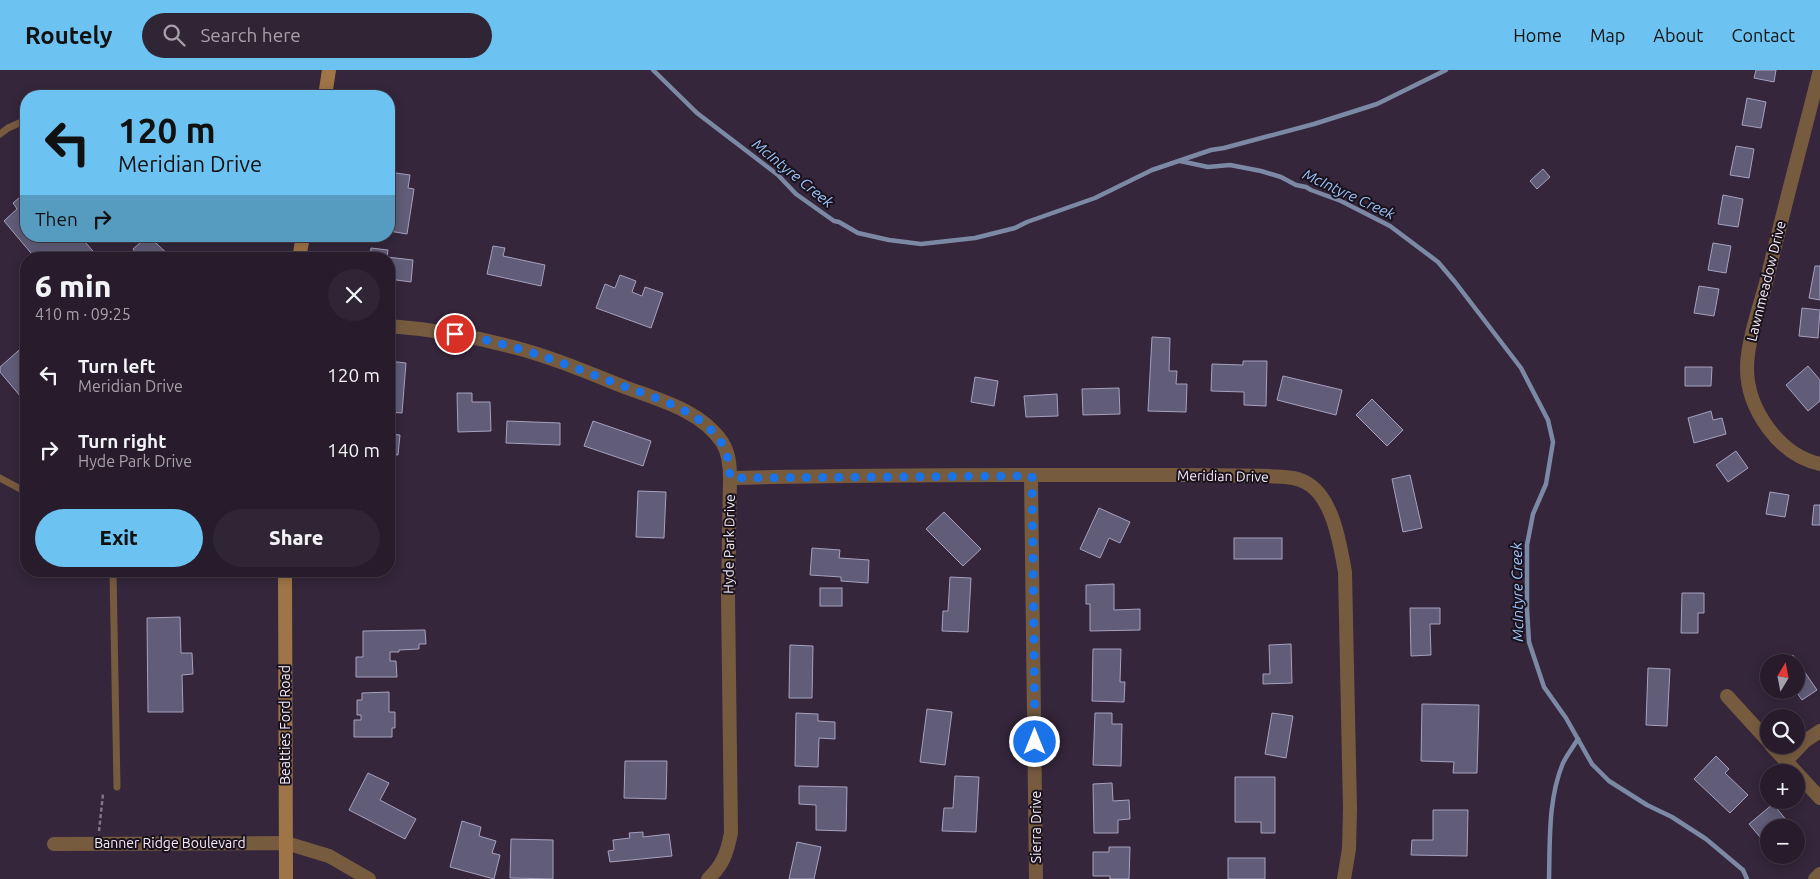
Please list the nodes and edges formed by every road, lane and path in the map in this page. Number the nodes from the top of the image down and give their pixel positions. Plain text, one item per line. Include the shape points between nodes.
1 (329, 70) edge
2 (1820, 70) edge
3 (326, 90) edge
4 (20, 123) edge
5 (0, 134) edge
6 (395, 327) edge
7 (1820, 464) edge
8 (1032, 476) junction
9 (0, 478) edge
10 (730, 478) junction
11 (20, 489) edge
12 (113, 577) edge
13 (284, 577) edge
14 (1727, 696) dead end
15 (1820, 731) edge
16 (1760, 733) edge
17 (1779, 754) edge
18 (1786, 761) junction
19 (117, 787) dead end
20 (103, 794) dead end
21 (1820, 798) edge
22 (100, 826) dead end
23 (286, 843) junction
24 (54, 844) dead end
25 (1820, 874) edge
26 (286, 879) edge
27 (369, 879) edge
28 (708, 879) edge
29 (1036, 879) edge
30 (1344, 879) edge
31 (1815, 879) edge

1 - 3 main road
2 - 7 street, Lawnmeadow Drive via 1747,368 1754,403 1775,437 1790,451
4 - 5 lane
6 - 10 street, Hyde Park Drive via 470,336 513,347 562,362 685,411 722,442 729,460
8 - 10 street, Meridian Drive
8 - 29 street, Sierra Drive
8 - 30 street, Meridian Drive via 1286,477 1304,481 1315,489 1332,518 1345,572 1350,809
9 - 11 lane
10 - 28 street, Hyde Park Drive via 731,834 724,861
12 - 19 lane
13 - 23 main road, Beatties Ford Road
14 - 16 street
15 - 18 street
17 - 18 street
18 - 21 street
20 - 22 path
23 - 24 street, Banner Ridge Boulevard
23 - 26 main road, Beatties Ford Road
23 - 27 street via 329,856
25 - 31 street

